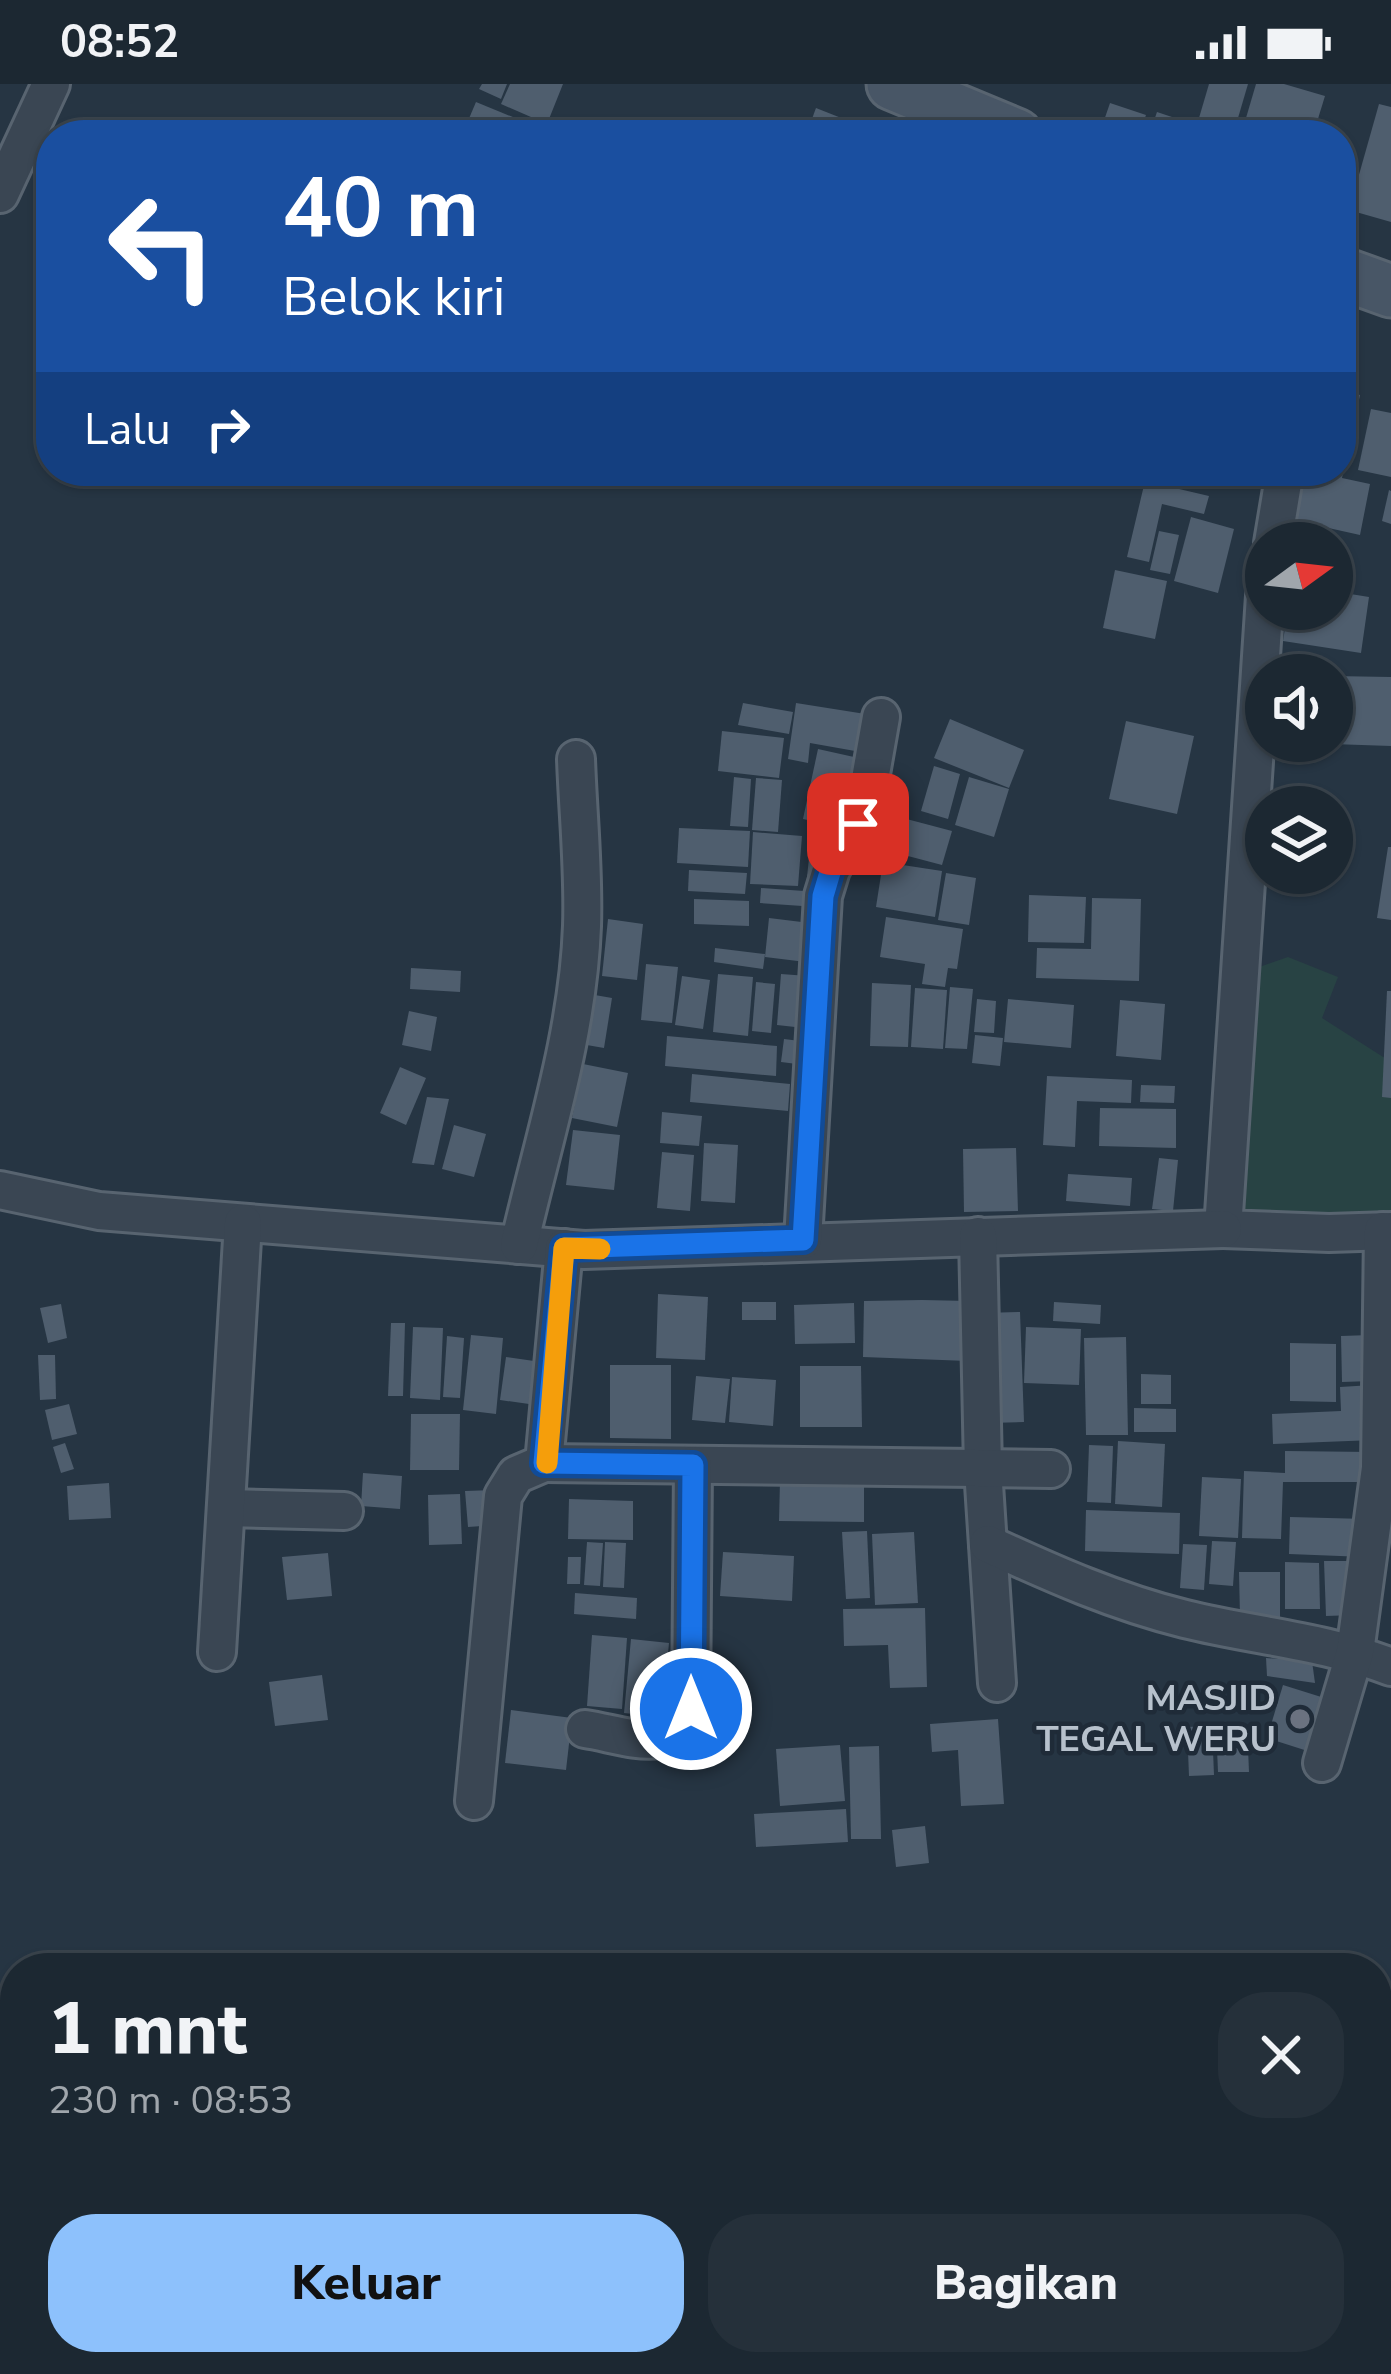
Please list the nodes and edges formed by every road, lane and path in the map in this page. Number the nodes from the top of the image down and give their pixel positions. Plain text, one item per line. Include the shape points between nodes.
1 (51, 84) edge
2 (892, 84) edge
3 (980, 120) edge
4 (0, 194) edge
5 (1356, 278) edge
6 (1391, 291) edge
7 (1282, 486) edge
8 (1276, 522) edge
9 (1263, 630) edge
10 (881, 717) dead end
11 (576, 759) dead end
12 (0, 1190) edge
13 (243, 1222) junction
14 (1223, 1229) junction
15 (1387, 1231) edge
16 (978, 1236) junction
17 (803, 1240) junction
18 (519, 1245) junction
19 (564, 1248) junction
20 (544, 1463) junction
21 (693, 1465) junction
22 (983, 1468) junction
23 (1385, 1468) edge
24 (1051, 1469) dead end
25 (226, 1508) junction
26 (344, 1511) dead end
27 (988, 1544) junction
28 (217, 1652) dead end
29 (1354, 1652) junction
30 (1391, 1667) edge
31 (997, 1683) dead end
32 (584, 1729) dead end
33 (1322, 1763) dead end
34 (473, 1801) dead end

1 - 4 street
2 - 3 main road
5 - 6 main road
7 - 8 street
9 - 14 street
10 - 17 street via 865,808 823,896
11 - 18 street via 577,982
12 - 13 street via 99,1211
13 - 18 street
13 - 25 street
14 - 15 street
14 - 16 street
15 - 23 street
16 - 17 street
16 - 22 street
17 - 19 street
18 - 19 street
19 - 20 street
20 - 21 street
20 - 34 street via 516,1475 503,1496
21 - 22 street
21 - 32 street via 687,1723 662,1741
22 - 24 street
22 - 27 street
23 - 29 street
25 - 26 street
25 - 28 street
27 - 29 street via 1135,1606
27 - 31 street
29 - 30 street
29 - 33 street

